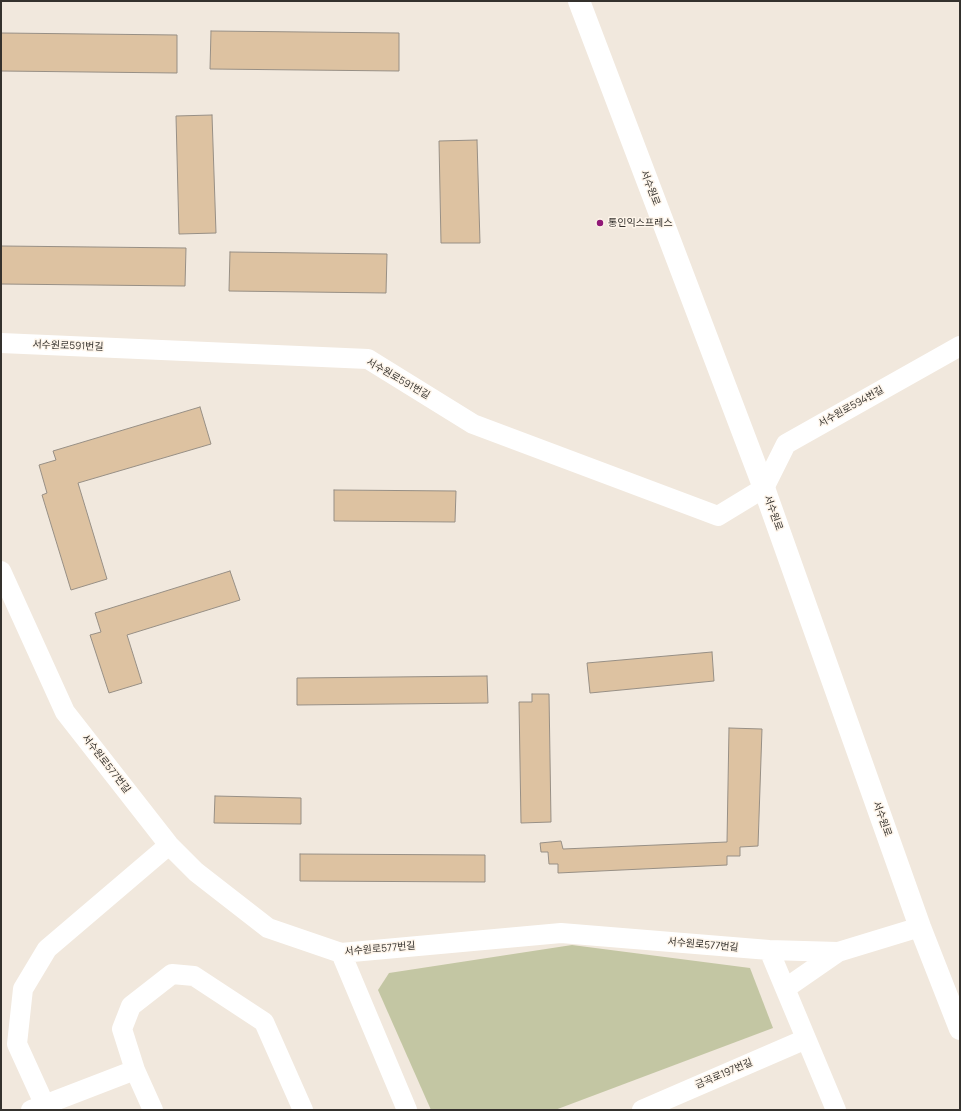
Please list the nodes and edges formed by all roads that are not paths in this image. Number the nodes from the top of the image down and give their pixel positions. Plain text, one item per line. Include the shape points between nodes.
1 (579, 1) edge
2 (1, 343) edge
3 (960, 346) edge
4 (764, 488) junction
5 (1, 571) edge
6 (169, 845) junction
7 (920, 927) junction
8 (769, 950) junction
9 (838, 952) junction
10 (341, 953) junction
11 (786, 988) junction
12 (960, 1029) edge
13 (806, 1039) junction
14 (135, 1070) junction
15 (41, 1108) edge
16 (153, 1110) edge
17 (303, 1110) edge
18 (407, 1110) edge
19 (642, 1110) edge
20 (836, 1110) edge

1 - 4 main road, 서수원로
2 - 4 street, 서수원로591번길 via 368,359 473,424 718,516
3 - 4 street, 서수원로594번길 via 786,444
4 - 7 main road, 서수원로
5 - 6 street, 서수원로577번길 via 65,712
6 - 10 street, 서수원로577번길 via 196,872 268,928
6 - 15 street via 47,949 23,989 18,1044
7 - 9 street, 서수원로577번길
7 - 12 main road, 서수원로
8 - 9 street, 서수원로577번길
8 - 10 street, 서수원로577번길 via 561,933
8 - 11 street
9 - 11 street
10 - 18 street
11 - 13 street
13 - 19 street, 금곡로197번길
13 - 20 street
14 - 15 street
14 - 16 street
14 - 17 street via 122,1029 131,1006 172,974 194,976 264,1022

